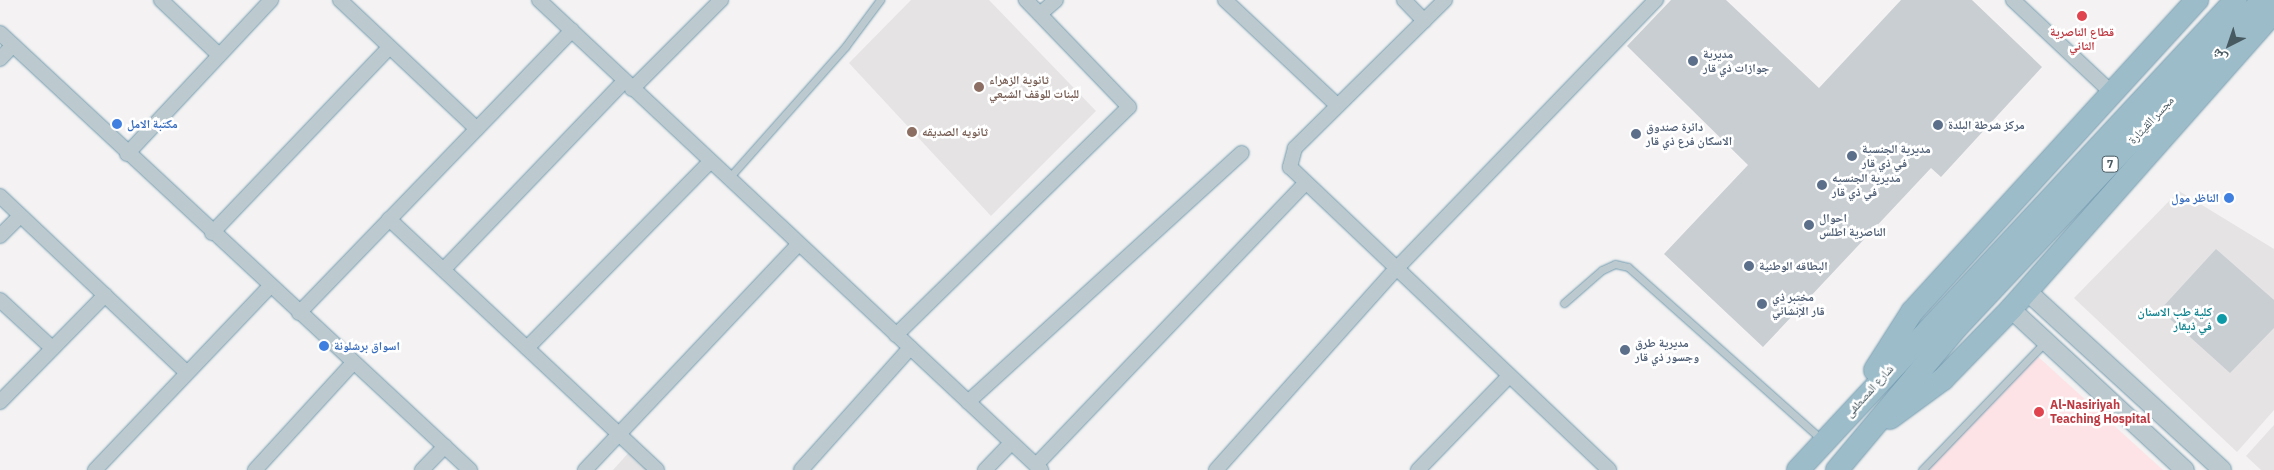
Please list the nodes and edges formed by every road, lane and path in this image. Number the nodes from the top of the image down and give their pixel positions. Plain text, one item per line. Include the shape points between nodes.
1 (271, 0) edge
2 (340, 0) edge
3 (539, 0) edge
4 (721, 0) edge
5 (880, 0) edge
6 (1026, 0) edge
7 (1056, 0) edge
8 (1224, 0) edge
9 (1404, 0) edge
10 (1445, 0) edge
11 (1656, 0) edge
12 (2013, 0) edge
13 (2236, 0) edge
14 (2263, 0) edge
15 (164, 1) edge
16 (2195, 1) edge
17 (2274, 12) edge
18 (1040, 14) junction
19 (1424, 21) junction
20 (572, 30) junction
21 (0, 33) edge
22 (13, 45) junction
23 (390, 47) junction
24 (219, 55) junction
25 (0, 59) edge
26 (628, 85) junction
27 (2112, 93) junction
28 (1337, 105) junction
29 (477, 129) junction
30 (1242, 153) dead end
31 (128, 154) junction
32 (709, 163) junction
33 (727, 180) junction
34 (1304, 185) junction
35 (0, 196) edge
36 (20, 216) junction
37 (389, 219) junction
38 (212, 233) junction
39 (0, 236) edge
40 (798, 245) junction
41 (444, 269) junction
42 (1395, 270) junction
43 (270, 286) junction
44 (2028, 292) junction
45 (105, 295) junction
46 (0, 300) edge
47 (1564, 304) dead end
48 (2011, 309) junction
49 (299, 313) junction
50 (1949, 320) junction
51 (896, 335) junction
52 (2045, 342) junction
53 (52, 348) junction
54 (528, 348) junction
55 (910, 348) junction
56 (353, 363) junction
57 (187, 373) junction
58 (1507, 378) junction
59 (0, 402) edge
60 (968, 402) junction
61 (1846, 416) junction
62 (620, 436) junction
63 (1868, 436) junction
64 (1824, 442) junction
65 (1011, 443) junction
66 (444, 446) junction
67 (1038, 468) edge
68 (94, 470) edge
69 (255, 470) edge
70 (422, 470) edge
71 (470, 470) edge
72 (585, 470) edge
73 (657, 470) edge
74 (801, 470) edge
75 (985, 470) edge
76 (1216, 470) edge
77 (1418, 470) edge
78 (1609, 470) edge
79 (1798, 470) edge
80 (1838, 470) edge
81 (1922, 470) edge
82 (2185, 470) edge
83 (2222, 470) edge

1 - 24 street
2 - 23 street
3 - 20 street
4 - 26 street
5 - 33 lane via 845,47
6 - 18 street
7 - 18 street
8 - 28 street
9 - 19 street
10 - 19 street
11 - 42 street
12 - 27 street
13 - 50 highway, مجسر القيثارة / 7
14 - 50 highway, مجسر القيثارة / 7
15 - 24 street
16 - 27 highway
17 - 44 highway
18 - 51 street via 1129,107
19 - 28 street
20 - 26 street
20 - 29 street
21 - 22 street
22 - 25 street
22 - 31 street
23 - 29 street
23 - 38 street
24 - 31 street
26 - 32 street
26 - 41 street
27 - 61 highway via 1912,312
28 - 34 street via 1289,157 1291,172
29 - 37 street
30 - 60 street
31 - 38 street
32 - 33 street
32 - 54 street
33 - 40 street
34 - 42 street
34 - 67 street
35 - 36 street
36 - 39 street
36 - 45 street
37 - 41 street
37 - 49 street
38 - 43 street
40 - 51 street
40 - 62 street
41 - 54 street
42 - 58 street
42 - 76 street
43 - 49 street
43 - 57 street
44 - 48 highway
44 - 83 street
45 - 53 street
45 - 57 street
46 - 53 street
47 - 64 lane via 1602,270 1615,264 1628,267
48 - 52 street
48 - 63 highway via 1931,390
49 - 56 street
50 - 61 highway, شارع المصطفى / 7
50 - 63 highway, شارع المصطفى / 7
51 - 55 street
52 - 81 lane
52 - 82 street
53 - 59 street
54 - 62 street
55 - 60 street
55 - 74 street
56 - 66 street
56 - 69 street
57 - 68 street
58 - 77 street
58 - 78 street
60 - 65 street
61 - 64 highway, شارع المصطفى / 7
62 - 72 street
62 - 73 street
63 - 80 highway, شارع المصطفى / 7
64 - 79 highway, شارع المصطفى / 7
65 - 67 street
65 - 75 street
66 - 70 street
66 - 71 street

